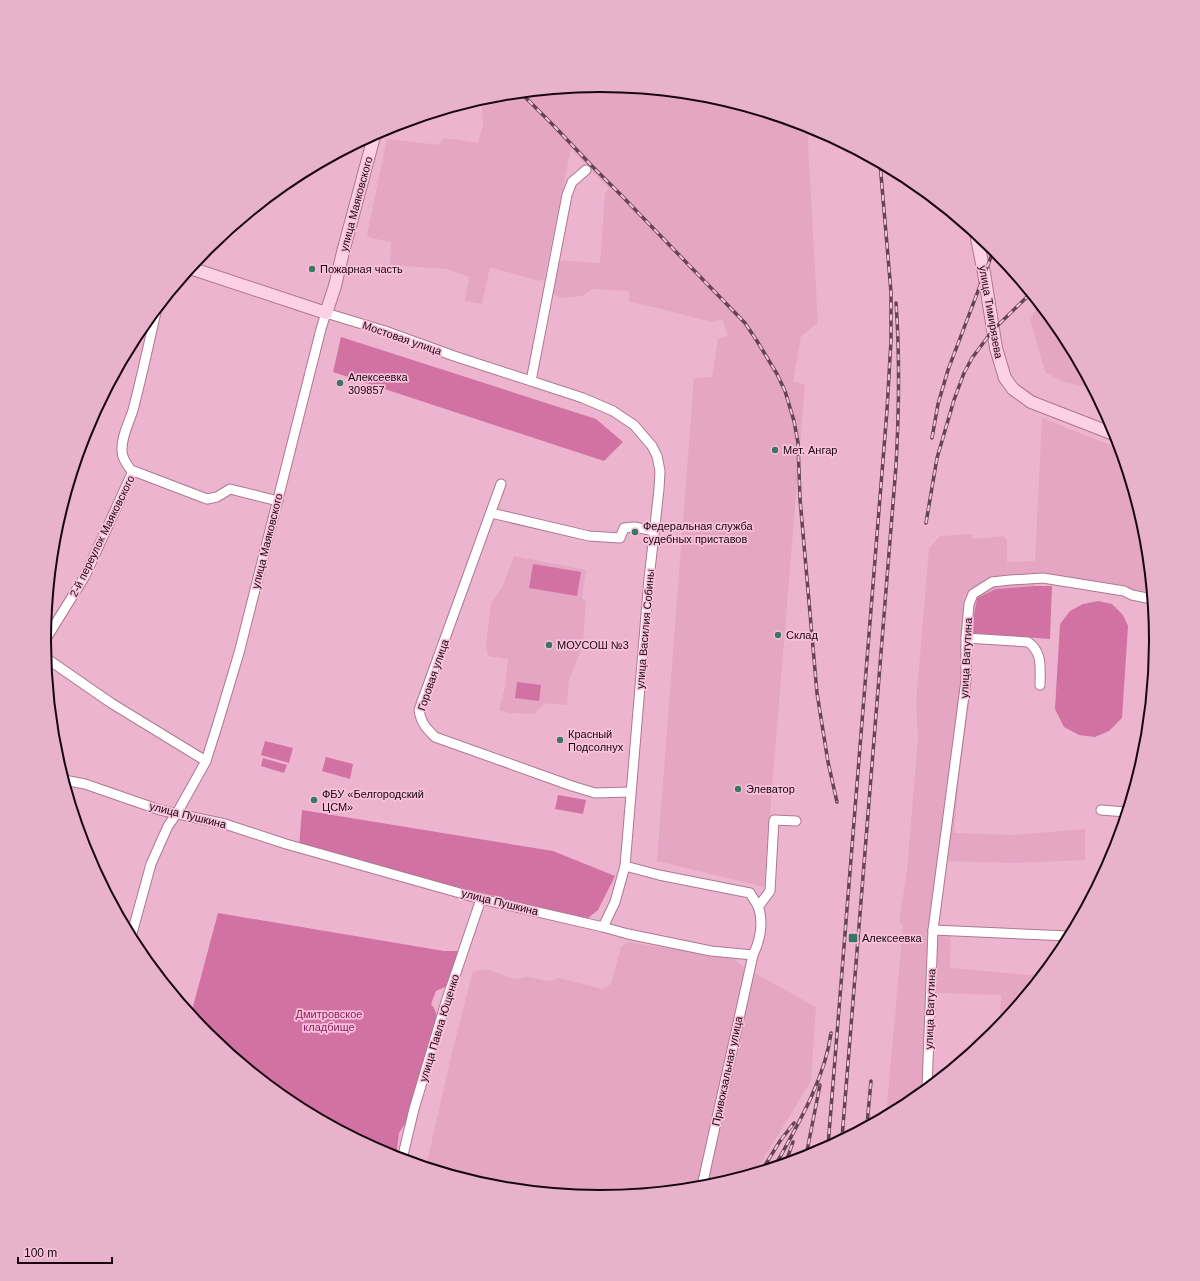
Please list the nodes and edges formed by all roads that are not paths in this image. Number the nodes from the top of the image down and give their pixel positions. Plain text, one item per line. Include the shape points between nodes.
1 (373, 141) edge
2 (586, 170) dead end
3 (978, 243) edge
4 (196, 270) edge
5 (326, 313) junction
6 (154, 320) edge
7 (530, 381) junction
8 (613, 411) joint
9 (1108, 432) edge
10 (134, 471) junction
11 (501, 484) dead end
12 (278, 501) junction
13 (491, 513) junction
14 (655, 531) junction
15 (1147, 598) edge
16 (51, 630) edge
17 (966, 638) junction
18 (52, 662) edge
19 (1040, 685) dead end
20 (206, 761) junction
21 (70, 781) edge
22 (630, 792) junction
23 (1101, 810) dead end
24 (1122, 812) edge
25 (177, 813) junction
26 (796, 821) dead end
27 (625, 866) junction
28 (481, 899) junction
29 (758, 907) junction
30 (603, 926) junction
31 (133, 929) edge
32 (933, 930) junction
33 (1062, 936) edge
34 (753, 955) junction
35 (927, 1081) edge
36 (403, 1153) edge
37 (703, 1180) edge

1 - 5 main road, улица Маяковского
2 - 7 street via 572,182 567,195
3 - 9 main road, улица Тимирязева via 996,348 1005,378 1013,389 1031,402
4 - 5 main road, Мостовая улица
5 - 7 street, Мостовая улица
5 - 12 street, улица Маяковского
6 - 10 street via 133,411 123,442 123,456
7 - 8 street, Мостовая улица via 583,398
8 - 14 street, улица Василия Собины via 634,425 652,446 656,456 660,471
10 - 12 street via 207,499 230,490
10 - 16 street, 2-й переулок Маяковского via 85,576
11 - 13 street, Горовая улица
12 - 20 street, улица Маяковского via 239,652
13 - 14 street via 589,536 620,538 624,528 629,527
13 - 22 street, Горовая улица via 419,710 421,720 435,737 572,786 595,793
14 - 22 street, улица Василия Собины
15 - 17 street, улица Ватутина via 1043,578 992,582 973,594 969,604
17 - 19 street via 1028,642 1035,646 1039,655
17 - 32 street, улица Ватутина via 966,680
18 - 20 street via 111,703
20 - 25 street, улица Маяковского
21 - 25 street, улица Пушкина
22 - 27 street, улица Василия Собины
23 - 24 street
25 - 28 street, улица Пушкина via 225,824 286,844
25 - 31 street, улица Маяковского via 168,826 151,864
26 - 29 street via 774,820 770,891
27 - 29 street via 750,893
27 - 30 street, улица Василия Собины via 615,902
28 - 30 street, улица Пушкина
28 - 36 street, улица Павла Ющенко via 446,1002
29 - 34 street via 761,926 758,946
30 - 34 street, улица Пушкина via 628,934 711,951
32 - 33 street
32 - 35 street, улица Ватутина
34 - 37 street, Привокзальная улица

